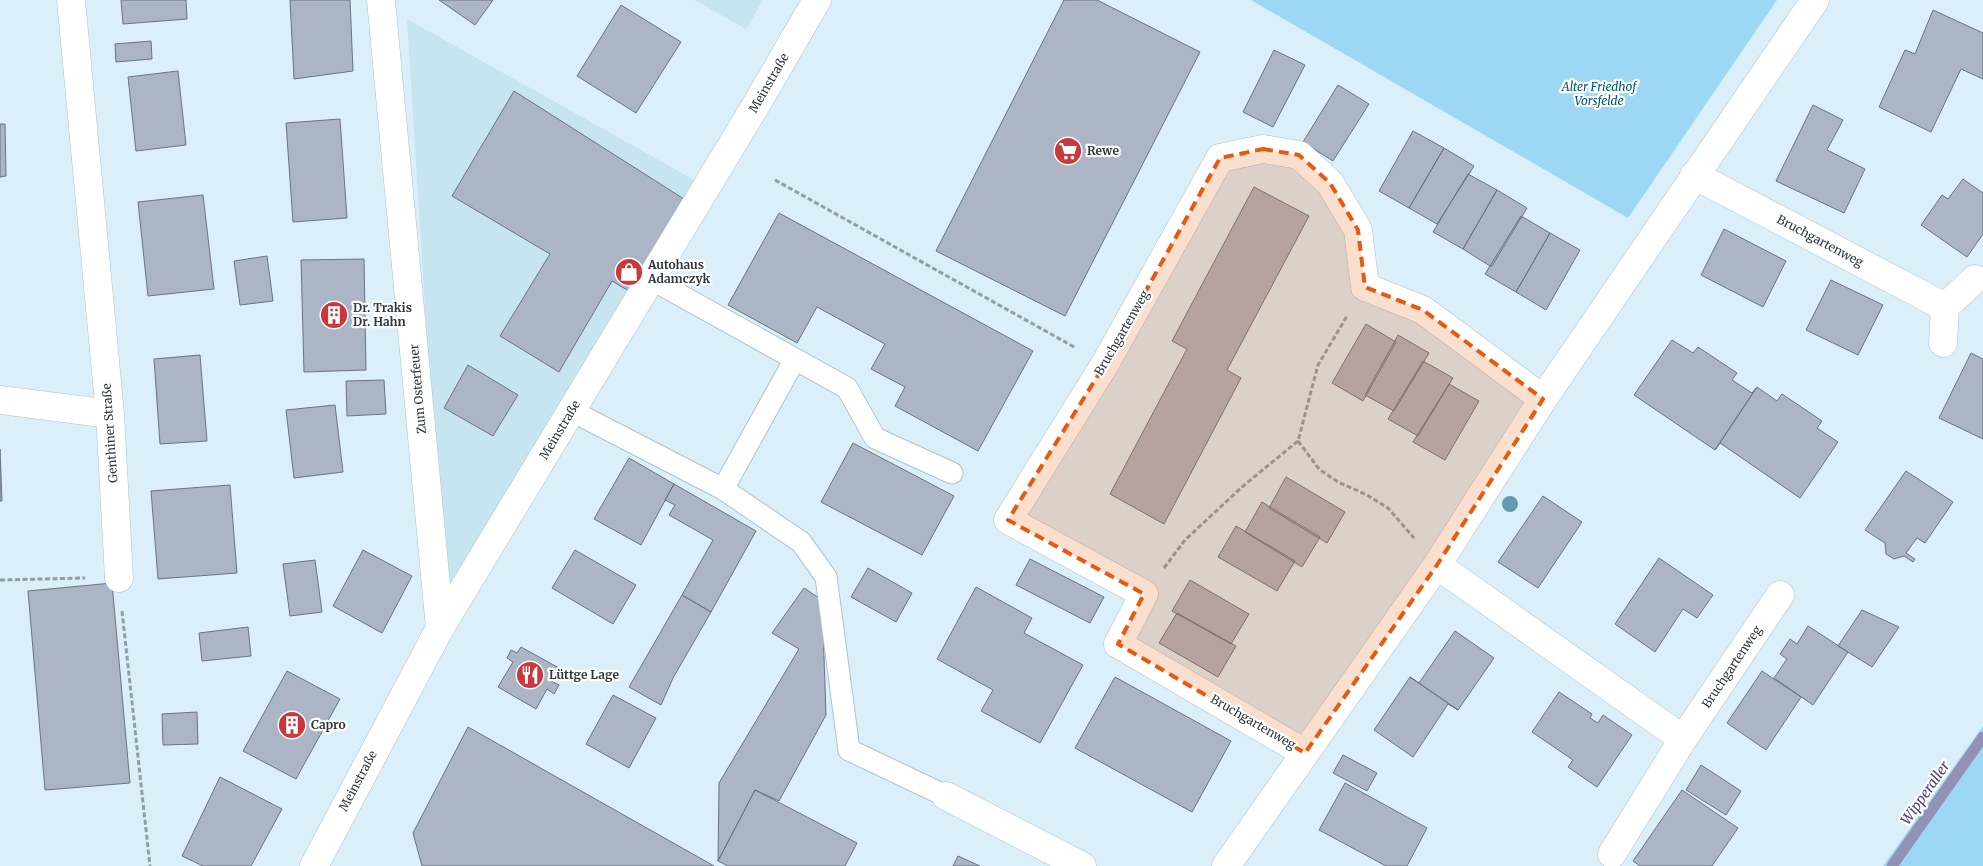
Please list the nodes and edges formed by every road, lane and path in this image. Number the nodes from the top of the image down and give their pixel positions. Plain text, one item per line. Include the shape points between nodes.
1 (71, 0) edge
2 (381, 0) edge
3 (817, 0) edge
4 (1815, 0) edge
5 (1694, 175) junction
6 (775, 180) dead end
7 (651, 279) junction
8 (1975, 279) dead end
9 (1365, 287) junction
10 (1945, 307) junction
11 (1944, 343) dead end
12 (795, 359) junction
13 (1105, 364) junction
14 (1543, 399) junction
15 (0, 400) edge
16 (572, 411) junction
17 (110, 414) junction
18 (1298, 441) junction
19 (952, 473) dead end
20 (723, 489) junction
21 (1438, 565) junction
22 (118, 578) junction
23 (0, 580) edge
24 (1144, 594) junction
25 (1780, 595) dead end
26 (440, 628) junction
27 (1684, 738) junction
28 (1305, 753) junction
29 (946, 796) joint
30 (1612, 854) dead end
31 (150, 866) edge
32 (314, 866) edge
33 (1082, 866) edge
34 (1226, 866) edge

1 - 17 street, Genthiner Straße
2 - 26 street, Zum Osterfeuer
3 - 7 street, Meinstraße
4 - 5 street, Bruchgartenweg
5 - 10 street, Bruchgartenweg
5 - 14 street, Bruchgartenweg
6 - 13 path
7 - 12 lane
7 - 16 street, Meinstraße
8 - 10 street
9 - 13 street, Bruchgartenweg via 1358,230 1330,183 1299,155 1264,149 1220,158
9 - 14 street via 1423,310
9 - 18 path via 1318,365
10 - 11 street
12 - 19 lane via 847,388 875,438
12 - 20 lane
13 - 24 street, Bruchgartenweg via 1008,520
14 - 21 street, Bruchgartenweg
15 - 17 street
16 - 20 lane
16 - 26 street, Meinstraße
17 - 22 street, Genthiner Straße
18 - 21 path via 1320,469 1388,508
18 - 24 path via 1185,540
20 - 29 lane via 801,542 826,577 849,750
21 - 27 street
21 - 28 street, Bruchgartenweg
22 - 23 path
22 - 31 path
24 - 28 street, Bruchgartenweg via 1118,644
25 - 27 street, Bruchgartenweg
26 - 32 street, Meinstraße
27 - 30 street, Bruchgartenweg
28 - 34 street, Bruchgartenweg
29 - 33 street

